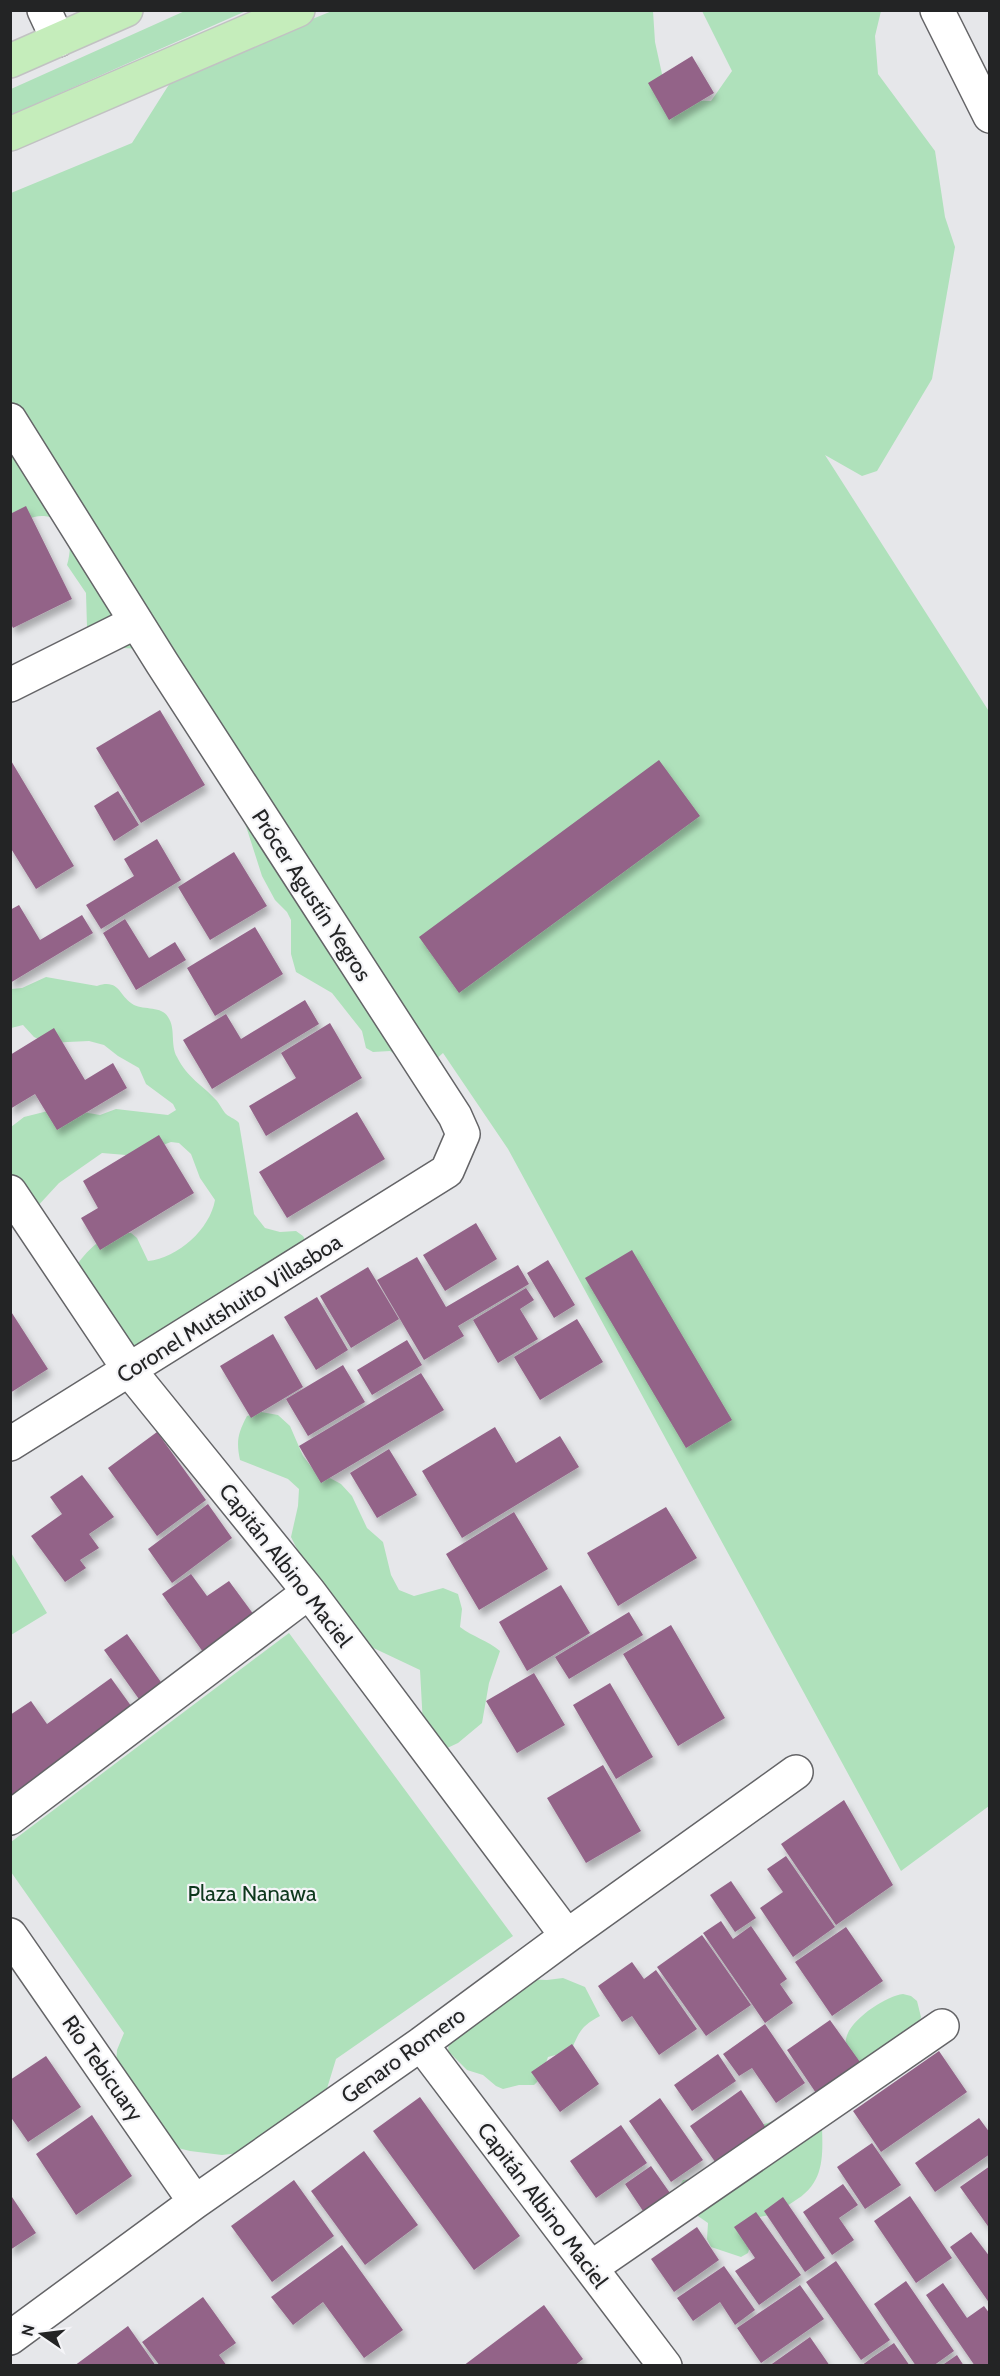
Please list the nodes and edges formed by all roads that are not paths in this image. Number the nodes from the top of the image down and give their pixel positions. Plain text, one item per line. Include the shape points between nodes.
1 (44, 10) edge
2 (126, 10) edge
3 (298, 10) edge
4 (937, 10) edge
5 (58, 40) junction
6 (10, 61) edge
7 (990, 116) edge
8 (10, 134) edge
9 (10, 420) edge
10 (136, 622) junction
11 (10, 685) edge
12 (447, 1171) joint
13 (10, 1192) edge
14 (130, 1371) junction
15 (10, 1444) edge
16 (309, 1592) junction
17 (796, 1772) dead end
18 (10, 1818) edge
19 (10, 1935) edge
20 (567, 1936) junction
21 (942, 2026) dead end
22 (421, 2044) junction
23 (195, 2202) junction
24 (592, 2267) junction
25 (10, 2338) edge
26 (665, 2366) edge

1 - 5 street
2 - 5 main road
3 - 8 main road
4 - 7 street
5 - 6 main road
9 - 10 street, Prócer Agustín Yegros
10 - 11 street
10 - 12 street, Prócer Agustín Yegros via 455,1116 463,1134
12 - 14 street, Coronel Mutshuito Villasboa
13 - 14 street, Capitán Albino Maciel
14 - 15 street, Coronel Mutshuito Villasboa
14 - 16 street, Capitán Albino Maciel
16 - 18 street
16 - 20 street, Capitán Albino Maciel
17 - 20 street, Genaro Romero
19 - 23 street, Río Tebicuary
20 - 22 street, Genaro Romero
21 - 24 street
22 - 23 street, Genaro Romero
22 - 24 street, Capitán Albino Maciel
23 - 25 street, Genaro Romero
24 - 26 street, Capitán Albino Maciel

